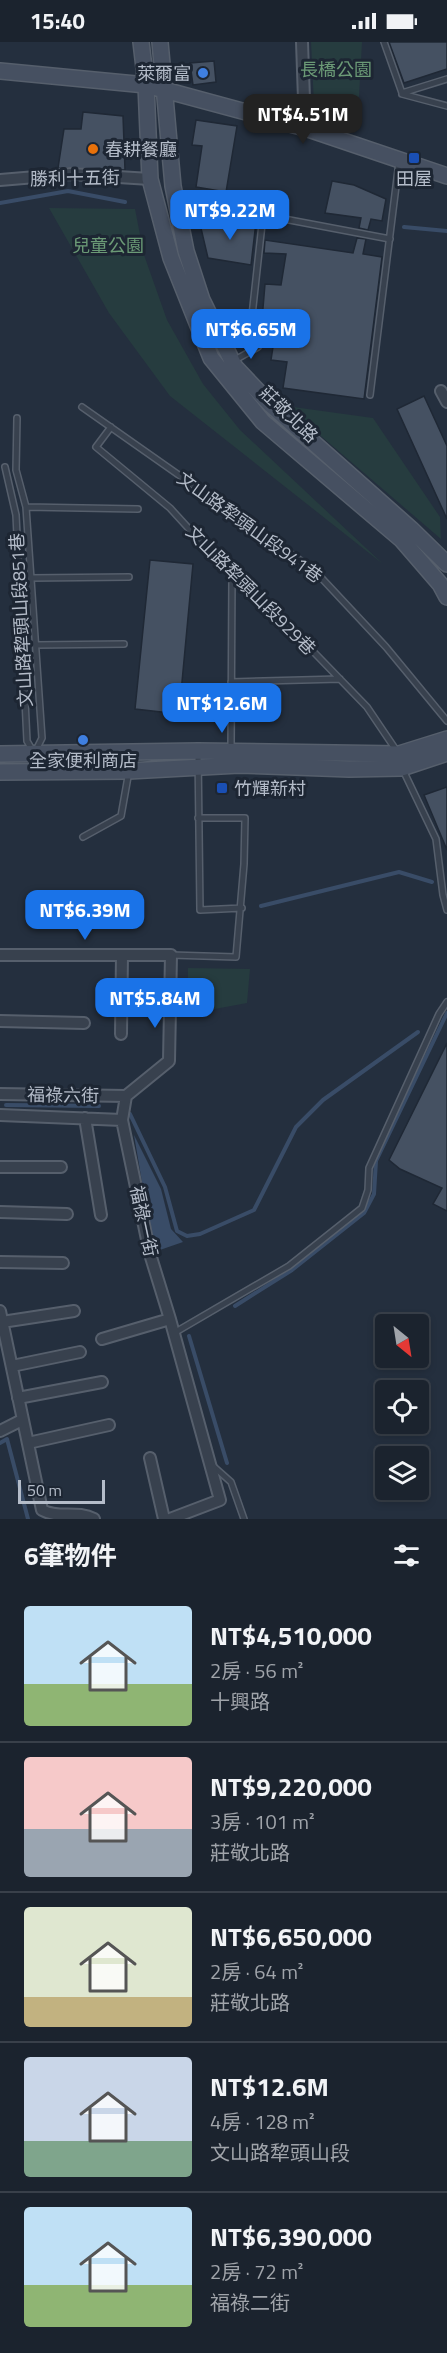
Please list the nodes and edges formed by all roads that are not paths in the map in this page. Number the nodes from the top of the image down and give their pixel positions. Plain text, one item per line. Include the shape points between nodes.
1 (141, 42) edge
2 (160, 42) edge
3 (302, 42) edge
4 (384, 42) edge
5 (0, 71) edge
6 (447, 79) edge
7 (146, 85) junction
8 (166, 90) junction
9 (402, 93) junction
10 (447, 106) edge
11 (305, 128) junction
12 (399, 160) junction
13 (447, 176) edge
14 (150, 179) junction
15 (0, 180) edge
16 (390, 239) junction
17 (232, 361) junction
18 (441, 391) dead end
19 (370, 395) dead end
20 (447, 402) edge
21 (82, 407) dead end
22 (17, 418) dead end
23 (111, 427) junction
24 (5, 467) dead end
25 (26, 507) junction
26 (138, 509) dead end
27 (447, 564) edge
28 (232, 576) junction
29 (129, 577) dead end
30 (31, 578) junction
31 (447, 597) edge
32 (124, 644) dead end
33 (36, 645) junction
34 (340, 679) junction
35 (231, 682) junction
36 (447, 721) edge
37 (447, 739) edge
38 (129, 752) junction
39 (34, 753) junction
40 (447, 753) edge
41 (0, 754) edge
42 (198, 758) junction
43 (231, 758) junction
44 (401, 761) junction
45 (33, 771) junction
46 (129, 771) junction
47 (0, 772) edge
48 (198, 818) junction
49 (83, 837) dead end
50 (445, 892) edge
51 (242, 908) junction
52 (447, 910) edge
53 (0, 955) edge
54 (122, 955) junction
55 (171, 955) junction
56 (447, 1002) edge
57 (0, 1021) edge
58 (84, 1023) dead end
59 (121, 1034) dead end
60 (0, 1094) edge
61 (126, 1096) junction
62 (0, 1115) edge
63 (85, 1118) junction
64 (122, 1120) junction
65 (0, 1167) edge
66 (61, 1167) dead end
67 (0, 1212) edge
68 (67, 1214) dead end
69 (101, 1215) dead end
70 (0, 1262) edge
71 (63, 1263) dead end
72 (74, 1311) dead end
73 (1, 1317) edge
74 (171, 1319) junction
75 (174, 1333) junction
76 (102, 1340) dead end
77 (80, 1352) dead end
78 (12, 1366) junction
79 (102, 1382) dead end
80 (18, 1398) junction
81 (22, 1420) junction
82 (108, 1425) dead end
83 (0, 1431) edge
84 (28, 1443) junction
85 (150, 1458) dead end
86 (210, 1463) junction
87 (94, 1519) edge
88 (165, 1519) edge
89 (170, 1519) edge
90 (244, 1519) edge

1 - 7 street, 莊敬北路
2 - 8 street, 莊敬北路
3 - 11 street
4 - 9 lane
5 - 7 street
6 - 9 lane
7 - 8 street
7 - 14 street, 莊敬北路
8 - 11 street
8 - 17 street, 莊敬北路 via 173,186 186,251 202,300
9 - 10 lane
11 - 12 street
12 - 13 street
12 - 16 lane
14 - 15 street, 勝利十五街 via 70,174
14 - 31 street, 莊敬北路 via 171,258 212,358 263,422 402,540
16 - 17 lane via 263,215 250,334 258,347
16 - 19 lane
17 - 27 street, 莊敬北路 via 271,405
18 - 20 street
21 - 23 lane, 文山路犂頭山段941巷
22 - 25 lane via 16,470
23 - 28 lane, 文山路犂頭山段929巷 via 96,447 170,508
23 - 36 lane, 文山路犂頭山段941巷 via 314,570 386,647
24 - 39 lane, 文山路犂頭山段851巷 via 16,515 27,741
25 - 26 lane
25 - 30 lane
28 - 34 lane, 文山路犂頭山段929巷 via 273,610
28 - 35 lane
29 - 30 lane
30 - 33 lane
32 - 33 lane
33 - 39 lane via 42,738
34 - 35 lane
34 - 44 lane, 文山路犂頭山段929巷 via 368,707
35 - 43 lane
37 - 44 street
38 - 39 street
38 - 42 street
38 - 46 lane
39 - 41 street
39 - 45 lane, 文山路犂頭山段851巷
40 - 44 street
42 - 43 street
42 - 46 street
42 - 48 lane
43 - 44 street
44 - 50 lane, 文山路犂頭山段929巷 via 436,839
45 - 46 street
45 - 47 street
46 - 49 lane via 121,816
48 - 51 lane via 200,910
48 - 51 lane via 245,818
50 - 52 lane, 文山路犂頭山段929巷
51 - 55 lane via 236,957
53 - 54 street
54 - 55 street
54 - 59 street
55 - 61 street via 169,1060
56 - 75 lane via 369,1167 362,1208 288,1266
57 - 58 street
60 - 61 street, 福祿六街
61 - 64 street, 福祿一街
62 - 63 street, 福祿六街
63 - 64 street, 福祿六街
63 - 69 street
64 - 74 street, 福祿一街 via 150,1254
65 - 66 street
67 - 68 street
70 - 71 street
72 - 73 street
73 - 78 street
74 - 75 street, 福祿一街
74 - 76 street
75 - 86 street, 福祿一街
77 - 78 street
78 - 80 street
79 - 80 street
80 - 81 street
81 - 83 street
81 - 84 street
82 - 84 street
84 - 87 street via 42,1510 60,1518 87,1515
85 - 88 street
86 - 89 street, 福祿一街 via 220,1500
86 - 90 lane via 231,1482

